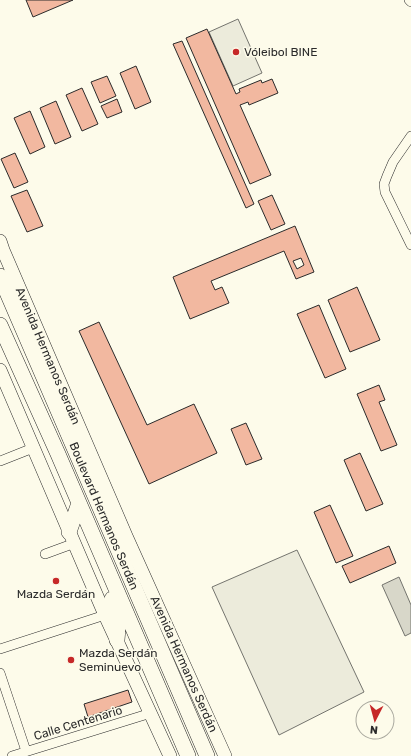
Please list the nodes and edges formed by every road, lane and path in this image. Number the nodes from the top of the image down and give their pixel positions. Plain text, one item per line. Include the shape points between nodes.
1 (408, 0) edge
2 (411, 2) edge
3 (411, 136) edge
4 (0, 240) edge
5 (411, 245) edge
6 (0, 276) edge
7 (0, 325) edge
8 (0, 370) edge
9 (33, 448) junction
10 (0, 461) edge
11 (79, 503) junction
12 (72, 537) junction
13 (45, 554) dead end
14 (111, 576) junction
15 (105, 614) junction
16 (117, 640) junction
17 (0, 649) edge
18 (0, 673) edge
19 (164, 700) junction
20 (151, 713) junction
21 (26, 751) junction
22 (12, 756) edge
23 (170, 756) edge
24 (178, 756) edge
25 (188, 756) edge
26 (207, 756) edge
27 (225, 756) edge

1 - 2 street
3 - 5 street via 393,162 384,184 385,192
4 - 27 main road, Avenida Hermanos Serdán via 126,536
6 - 26 main road, Boulevard Hermanos Serdán
7 - 11 main road, Boulevard Hermanos Serdán
8 - 9 main road
9 - 10 street
9 - 12 main road
11 - 12 main road
11 - 14 main road, Boulevard Hermanos Serdán
12 - 13 street
12 - 15 main road
14 - 16 main road via 109,589 118,618
14 - 19 main road, Boulevard Hermanos Serdán
15 - 16 main road
15 - 17 street
16 - 20 main road
18 - 21 street
19 - 24 main road via 162,715
19 - 25 main road, Boulevard Hermanos Serdán
20 - 21 street, Calle Centenario
20 - 23 main road
21 - 22 street, Calle Centenario

